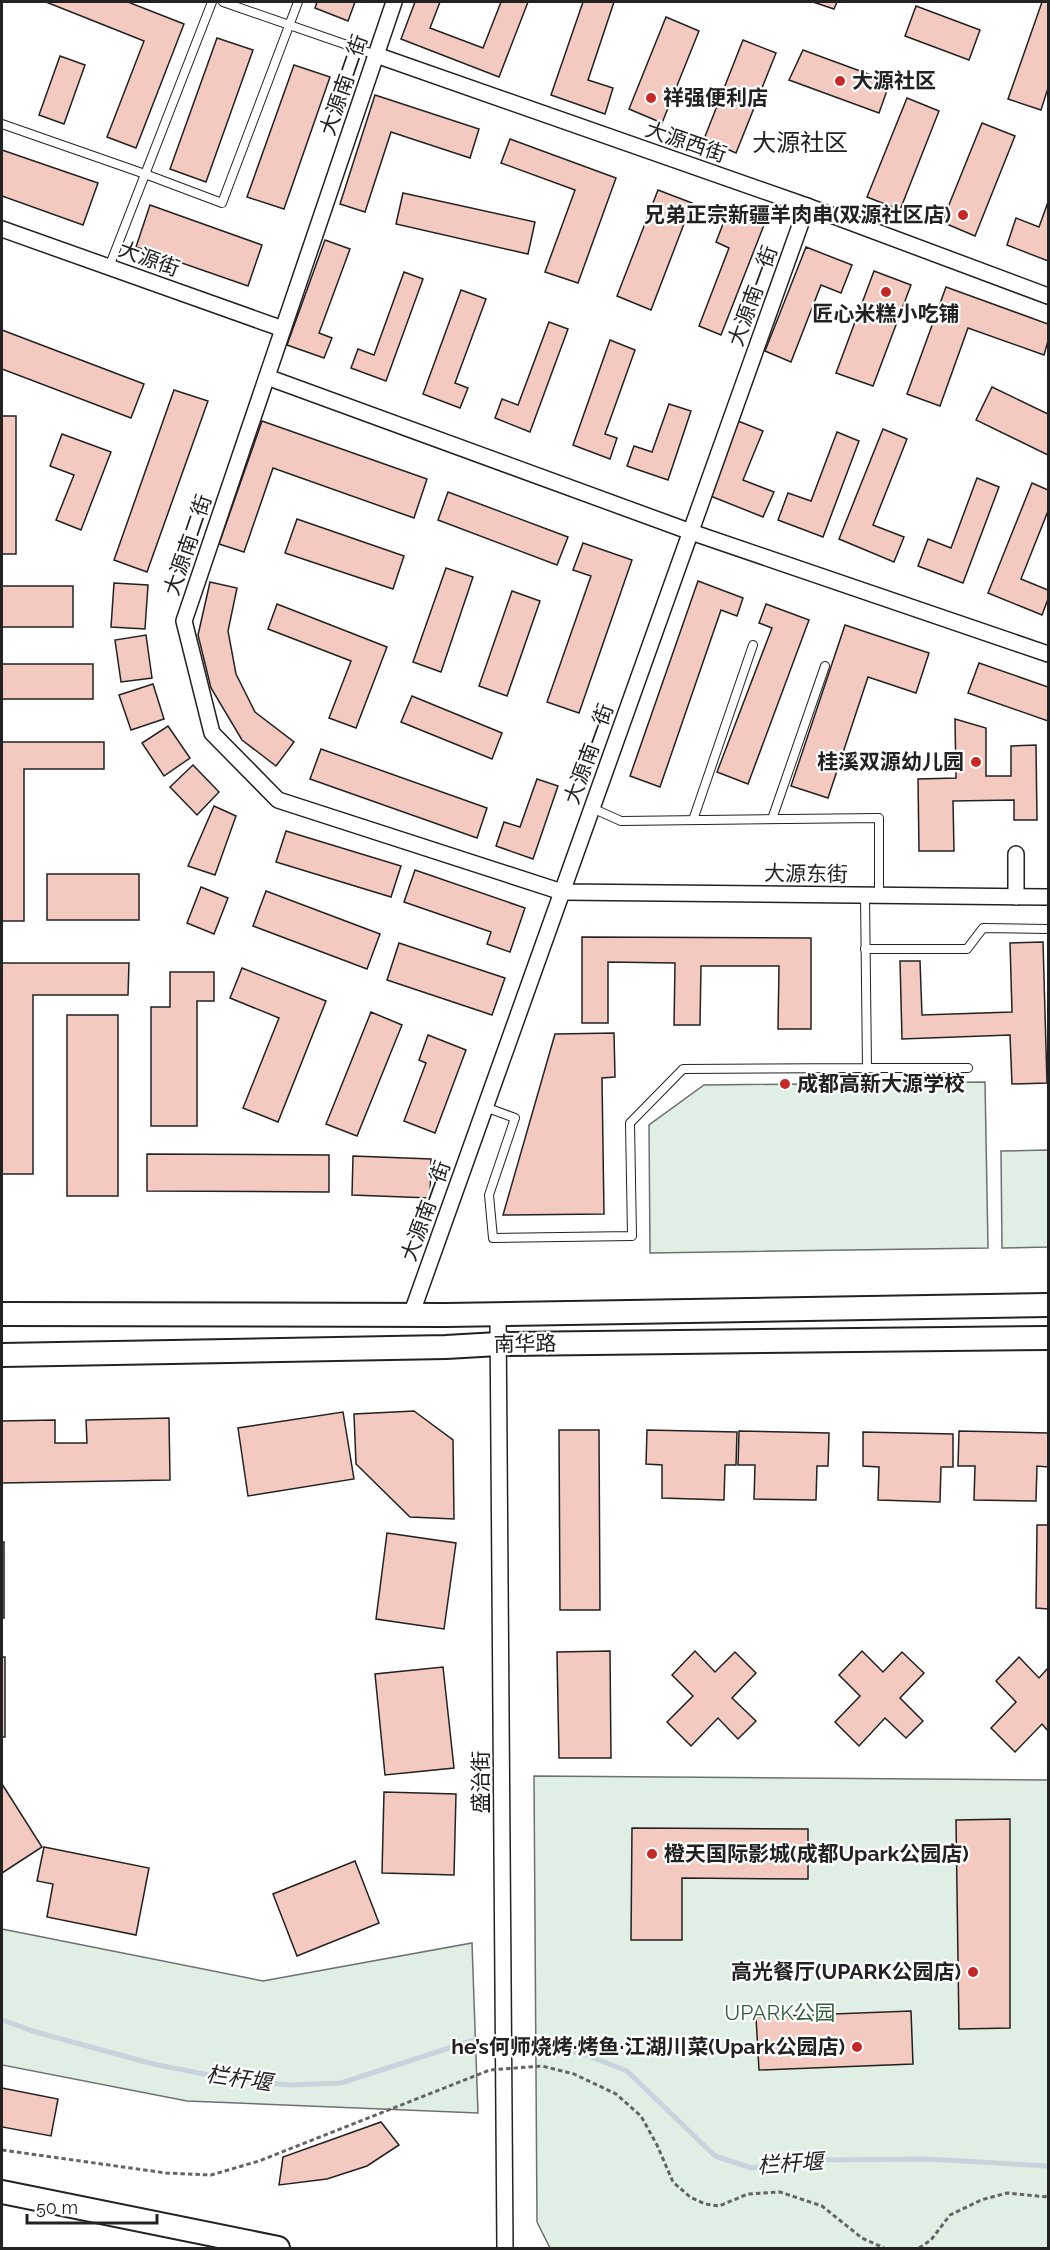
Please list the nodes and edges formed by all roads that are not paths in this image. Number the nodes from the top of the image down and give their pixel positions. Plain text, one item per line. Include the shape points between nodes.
1 (212, 2) edge
2 (223, 2) edge
3 (298, 2) edge
4 (394, 2) edge
5 (289, 25) junction
6 (376, 55) junction
7 (2, 124) edge
8 (145, 174) junction
9 (807, 207) junction
10 (2, 229) edge
11 (109, 267) junction
12 (1048, 296) edge
13 (283, 329) junction
14 (267, 377) junction
15 (691, 532) junction
16 (753, 645) dead end
17 (1048, 654) edge
18 (825, 666) dead end
19 (592, 808) junction
20 (772, 819) junction
21 (693, 820) junction
22 (1016, 854) dead end
23 (562, 892) junction
24 (872, 896) junction
25 (1016, 897) junction
26 (1048, 897) edge
27 (1048, 929) edge
28 (865, 949) junction
29 (867, 1068) junction
30 (968, 1068) dead end
31 (486, 1107) junction
32 (1048, 1305) edge
33 (2, 1314) edge
34 (411, 1315) junction
35 (498, 1315) junction
36 (1048, 1338) edge
37 (498, 1344) junction
38 (2, 1355) edge
39 (2, 2192) edge
40 (278, 2248) edge
41 (505, 2248) edge

1 - 8 lane
2 - 5 lane
3 - 5 lane
4 - 6 street, 大源南二街
5 - 6 lane
5 - 8 lane via 222,203
6 - 9 street, 大源西街
6 - 13 street, 大源南二街
7 - 8 lane
8 - 11 lane
9 - 12 street, 大源西街
9 - 15 street, 大源南一街
10 - 11 street, 大源街
11 - 13 street, 大源街
13 - 14 street, 大源南二街
14 - 15 street
14 - 23 street, 大源南二街 via 184,621 212,733 278,800
15 - 17 street
15 - 19 street, 大源南一街
16 - 21 lane
18 - 20 lane
19 - 21 lane via 621,821
19 - 23 street, 大源南一街
20 - 21 lane
20 - 24 lane via 879,818
22 - 25 street
23 - 24 street, 大源东街
23 - 31 street, 大源南一街
24 - 25 street, 大源东街
24 - 28 lane
25 - 26 street, 大源东街
27 - 28 lane via 983,928 967,949
28 - 29 lane
29 - 30 lane
29 - 31 lane via 683,1069 630,1123 632,1236 493,1239 489,1196 515,1118
31 - 34 street, 大源南一街
32 - 35 main road, 南华路
33 - 34 main road, 南华路
34 - 35 main road, 南华路
35 - 37 street, 盛治街
36 - 37 main road, 南华路
37 - 38 main road, 南华路
37 - 41 street, 盛治街
39 - 40 main road

